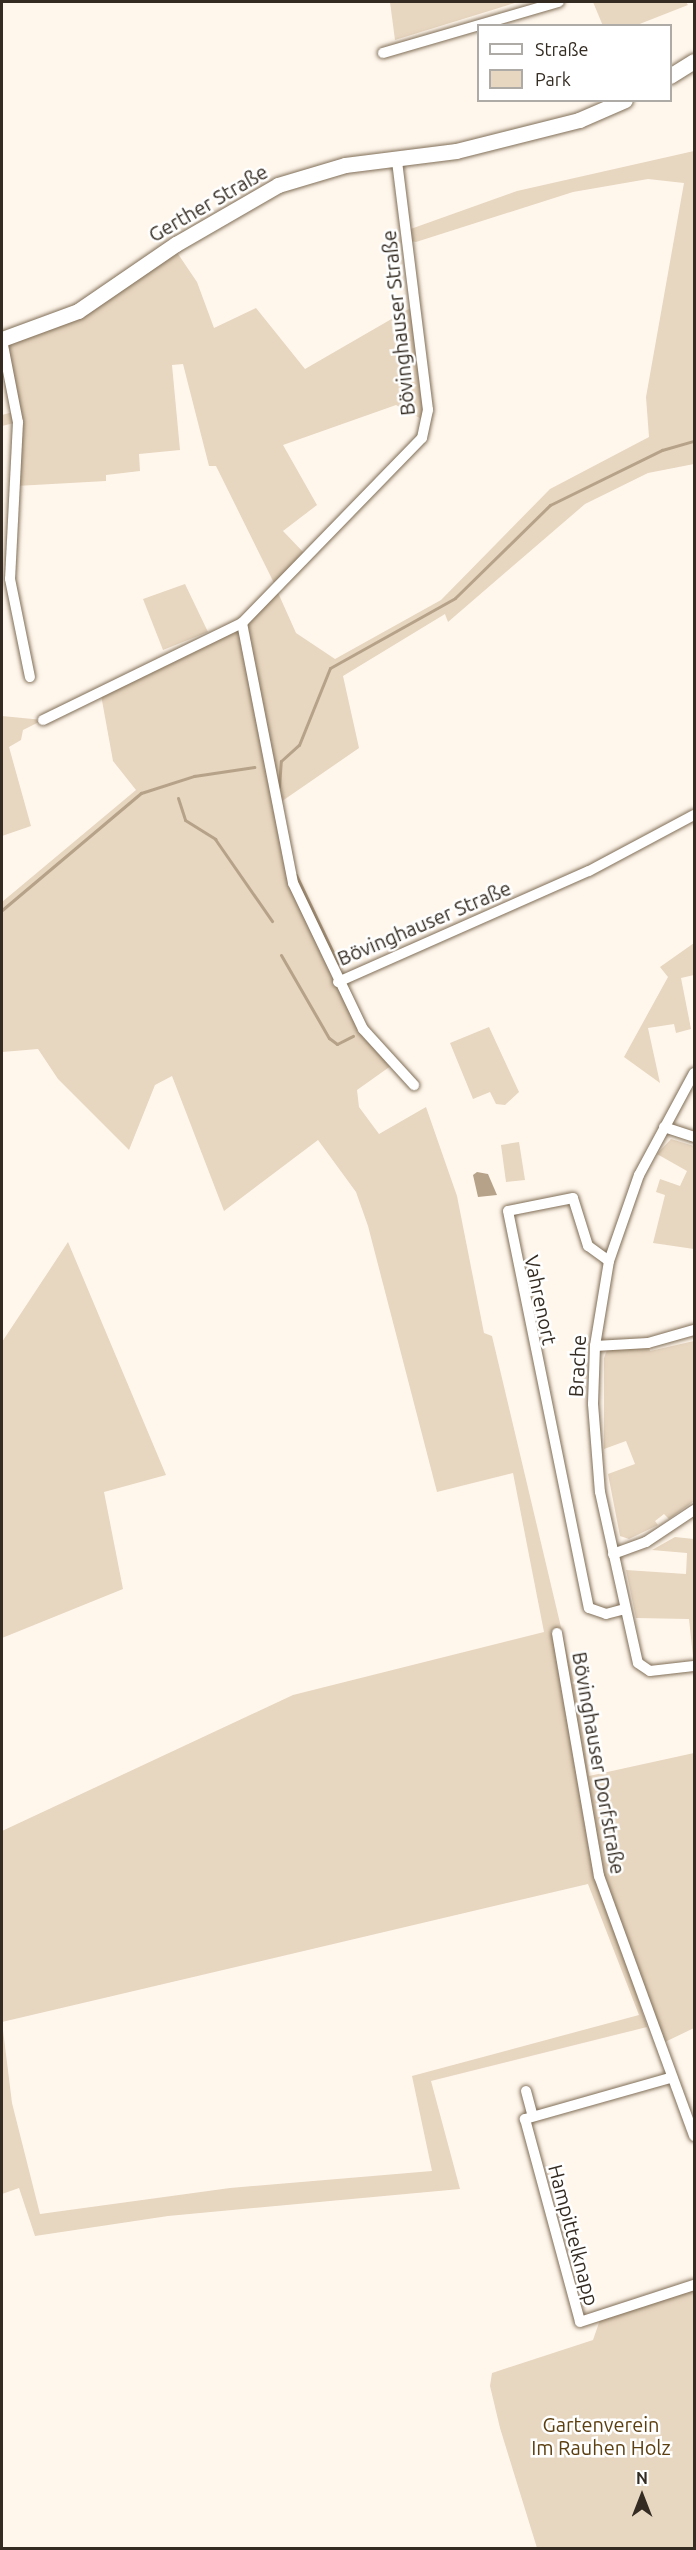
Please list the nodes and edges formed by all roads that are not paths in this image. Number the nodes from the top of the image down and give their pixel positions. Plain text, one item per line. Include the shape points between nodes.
1 (559, 2) edge
2 (483, 24) edge
3 (477, 26) edge
4 (383, 53) dead end
5 (694, 61) edge
6 (672, 75) edge
7 (620, 102) edge
8 (397, 161) junction
9 (2, 339) edge
10 (242, 623) junction
11 (30, 677) dead end
12 (43, 720) dead end
13 (694, 815) edge
14 (338, 982) junction
15 (694, 1073) edge
16 (414, 1085) dead end
17 (664, 1127) junction
18 (694, 1137) edge
19 (609, 1261) junction
20 (694, 1330) edge
21 (595, 1346) junction
22 (694, 1510) edge
23 (613, 1554) junction
24 (624, 1609) junction
25 (557, 1633) dead end
26 (694, 1666) edge
27 (670, 2078) junction
28 (526, 2091) dead end
29 (532, 2113) junction
30 (694, 2136) edge
31 (694, 2285) edge

1 - 2 street
3 - 4 street
5 - 6 street
7 - 8 street, Gerther Straße via 579,120
8 - 9 street, Gerther Straße via 339,166 262,192 78,311
8 - 10 street, Bövinghauser Straße via 426,430
9 - 11 street via 18,420 10,579
10 - 12 street, Bövinghauser Straße
10 - 14 street, Bövinghauser Straße via 284,856
13 - 14 street, Bövinghauser Straße via 590,872
14 - 16 street via 363,1029
15 - 17 street, Brache
17 - 18 street
17 - 19 street, Brache via 630,1196
19 - 21 street, Brache
19 - 24 street, Vahrenort via 588,1246 573,1198 508,1211 589,1608 606,1614
20 - 21 street via 648,1343
21 - 23 street, Brache via 594,1437
22 - 23 street via 645,1542
23 - 24 street, Brache
24 - 26 street, Brache via 638,1663 650,1671
25 - 27 street, Bövinghauser Dorfstraße via 600,1876
27 - 29 street
27 - 30 street, Bövinghauser Dorfstraße
28 - 29 street, Hampittelknapp
29 - 31 street, Hampittelknapp via 525,2119 580,2322

